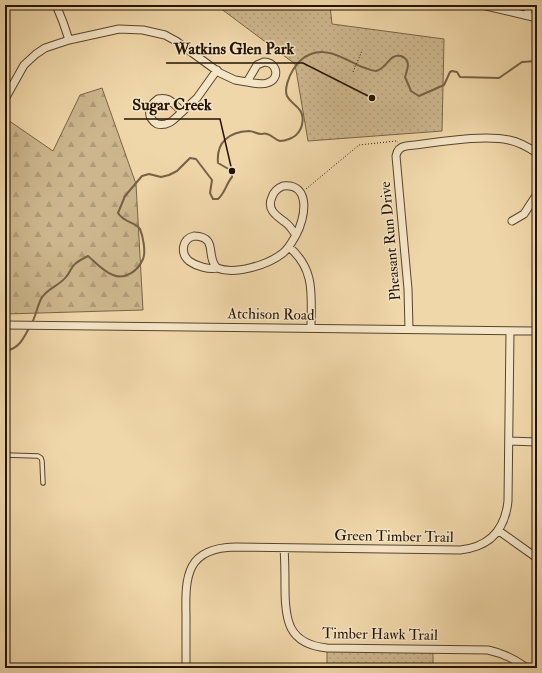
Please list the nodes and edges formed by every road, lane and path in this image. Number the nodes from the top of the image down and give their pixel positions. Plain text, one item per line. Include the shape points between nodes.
1 (56, 5) edge
2 (482, 5) edge
3 (530, 5) edge
4 (528, 15) junction
5 (537, 18) edge
6 (70, 40) junction
7 (362, 51) dead end
8 (217, 70) junction
9 (353, 72) dead end
10 (247, 82) dead end
11 (5, 100) edge
12 (183, 111) junction
13 (406, 146) junction
14 (537, 153) edge
15 (301, 193) junction
16 (537, 194) edge
17 (512, 221) dead end
18 (296, 235) junction
19 (289, 247) junction
20 (217, 268) junction
21 (5, 325) edge
22 (311, 327) junction
23 (409, 329) junction
24 (510, 331) junction
25 (537, 331) edge
26 (508, 441) junction
27 (537, 442) edge
28 (5, 455) edge
29 (43, 484) dead end
30 (499, 531) junction
31 (284, 548) junction
32 (537, 558) edge
33 (186, 668) edge
34 (527, 668) edge

1 - 6 street
2 - 4 street
3 - 4 street
4 - 5 street
6 - 8 street via 119,29 154,32 176,41
6 - 11 street via 45,48 30,59
7 - 9 path
8 - 10 street via 230,78
8 - 12 street via 197,98
12 - 12 street via 169,100 158,99 150,107 149,114 157,124 166,125
13 - 14 street via 500,139 518,143
13 - 15 path via 396,141 359,145
13 - 23 street, Pheasant Run Drive via 402,147 396,156 408,289
15 - 18 street via 304,203 301,224
15 - 18 street via 293,187 283,186 275,191 270,205 274,214
16 - 17 street via 524,214
18 - 19 street
19 - 20 street via 270,261 245,269
19 - 22 street via 298,255 310,278
20 - 20 street via 212,262 208,241 199,236 187,239 183,251 188,260 208,268
21 - 22 street, Atchison Road
22 - 23 street, Atchison Road
23 - 24 street, Atchison Road
24 - 25 street, Atchison Road
24 - 26 street
26 - 27 street
26 - 30 street via 507,508 505,520
28 - 29 lane via 41,458
30 - 31 street, Green Timber Trail via 479,545 463,550
30 - 32 street
31 - 33 street, Green Timber Trail via 221,547 206,552 196,561 188,574 186,585
31 - 34 street, Timber Hawk Trail via 286,616 291,629 307,643 326,648 488,650 505,655

